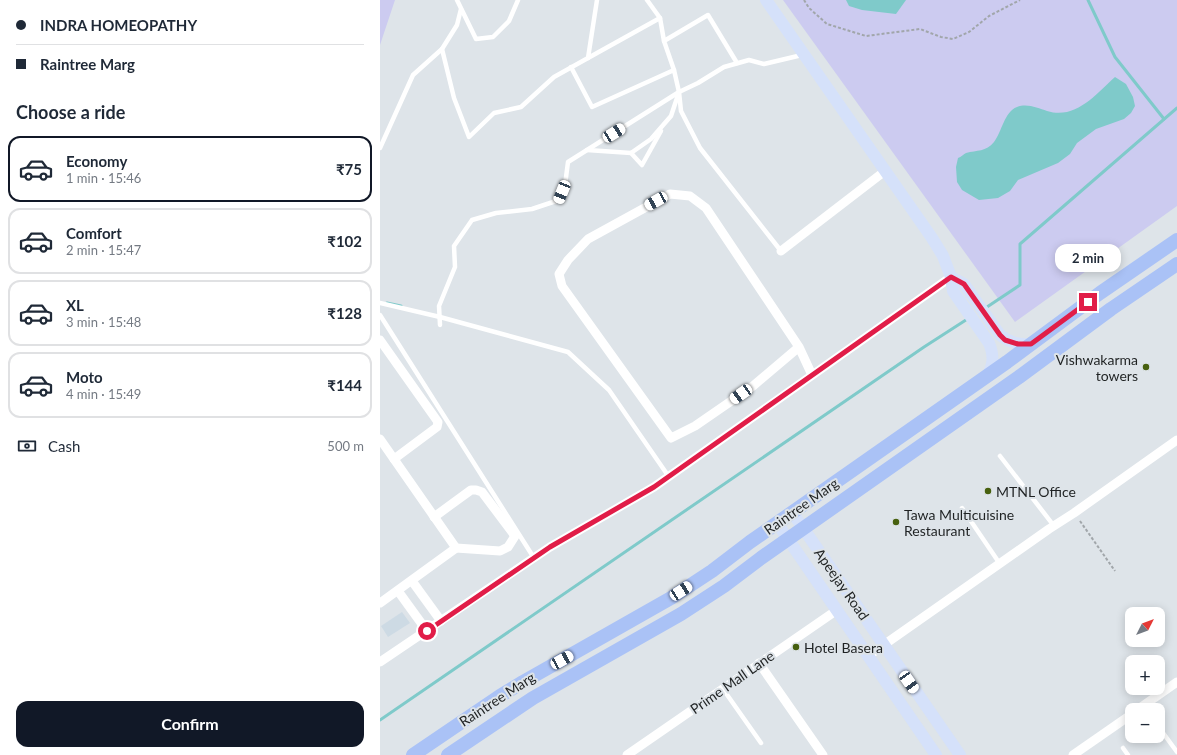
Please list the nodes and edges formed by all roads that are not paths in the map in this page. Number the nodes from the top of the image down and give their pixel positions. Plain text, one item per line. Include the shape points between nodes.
1 (457, 0) edge
2 (518, 0) edge
3 (597, 0) edge
4 (647, 0) edge
5 (766, 0) edge
6 (461, 9) junction
7 (660, 18) junction
8 (664, 41) junction
9 (442, 49) junction
10 (804, 54) junction
11 (588, 58) junction
12 (737, 63) junction
13 (571, 67) junction
14 (674, 70) junction
15 (679, 92) junction
16 (665, 122) junction
17 (380, 148) edge
18 (587, 150) junction
19 (631, 153) junction
20 (885, 171) junction
21 (1177, 240) edge
22 (781, 251) joint
23 (1177, 264) edge
24 (951, 277) junction
25 (380, 303) edge
26 (380, 315) edge
27 (440, 317) junction
28 (440, 325) dead end
29 (380, 340) edge
30 (1031, 344) junction
31 (799, 347) junction
32 (812, 375) junction
33 (987, 376) junction
34 (380, 439) edge
35 (1177, 440) edge
36 (1000, 456) dead end
37 (394, 459) junction
38 (669, 477) junction
39 (962, 508) dead end
40 (792, 512) junction
41 (434, 517) junction
42 (777, 523) junction
43 (1054, 526) junction
44 (803, 528) junction
45 (788, 539) junction
46 (456, 548) junction
47 (534, 558) junction
48 (1000, 564) junction
49 (412, 581) junction
50 (398, 591) junction
51 (380, 603) edge
52 (837, 610) junction
53 (441, 621) junction
54 (427, 631) junction
55 (884, 645) junction
56 (868, 656) junction
57 (380, 662) edge
58 (759, 663) junction
59 (1177, 682) edge
60 (723, 689) junction
61 (1150, 703) edge
62 (1125, 719) edge
63 (1165, 736) edge
64 (761, 743) dead end
65 (1123, 748) dead end
66 (1177, 752) edge
67 (413, 755) edge
68 (448, 755) edge
69 (627, 755) edge
70 (823, 755) edge
71 (936, 755) edge
72 (960, 755) edge
73 (1073, 755) edge
74 (1128, 755) edge

1 - 6 lane
2 - 6 lane via 509,21 493,37 476,39
3 - 11 lane
4 - 7 lane
5 - 10 main road
6 - 9 lane via 457,25
7 - 8 lane
7 - 11 lane
8 - 12 lane via 708,15
8 - 14 lane
9 - 13 lane via 454,98 469,138 494,114 521,107 554,77
9 - 17 lane via 413,75
10 - 12 lane via 764,64 749,60
10 - 20 main road
11 - 13 lane
12 - 15 lane via 724,67
13 - 14 lane via 592,107
14 - 15 lane
15 - 16 lane
15 - 18 lane
15 - 22 lane via 681,111 700,148
16 - 19 lane via 652,139
16 - 19 lane via 642,165
18 - 19 lane
18 - 27 lane via 568,162 565,185 559,200 532,209 496,213 472,220 454,246 455,267 439,306
20 - 22 street
20 - 24 main road via 932,238 943,256
21 - 30 main road, Raintree Marg
23 - 44 main road, Raintree Marg
24 - 30 main road via 964,284 1005,340
24 - 32 street
24 - 33 main road via 953,291 989,343 993,354 992,366
25 - 27 lane
26 - 47 lane
27 - 28 lane
27 - 38 lane via 568,352 609,390
29 - 37 street via 438,422 437,427
30 - 33 main road, Raintree Marg
31 - 31 street via 706,208 690,196 670,194 588,239 568,260 559,274 562,286 671,438 695,426 753,386
31 - 32 street
32 - 38 street
33 - 40 main road, Raintree Marg
34 - 37 street
35 - 43 street
36 - 43 lane
37 - 41 street
38 - 47 street
39 - 48 lane
40 - 42 main road, Raintree Marg
40 - 44 main road, Apeejay Road
41 - 46 street
41 - 46 street via 470,490 476,490 482,492 515,536 508,547 500,551
42 - 45 main road, Apeejay Road
42 - 67 main road, Raintree Marg via 671,598 512,689
43 - 48 street
44 - 45 main road, Raintree Marg
44 - 55 main road, Apeejay Road
45 - 52 main road, Apeejay Road
45 - 68 main road, Raintree Marg via 681,614 533,698
46 - 49 street
47 - 53 street
48 - 55 street
49 - 50 street
49 - 53 street
50 - 51 street
50 - 54 street
52 - 56 main road, Apeejay Road
52 - 58 street, Prime Mall Lane
53 - 54 street
54 - 57 street
55 - 56 street
55 - 72 main road, Apeejay Road
56 - 71 main road, Apeejay Road
58 - 60 street, Prime Mall Lane
58 - 70 street
59 - 61 street
60 - 64 lane
60 - 69 street, Prime Mall Lane
62 - 73 street
63 - 66 lane
65 - 74 lane

